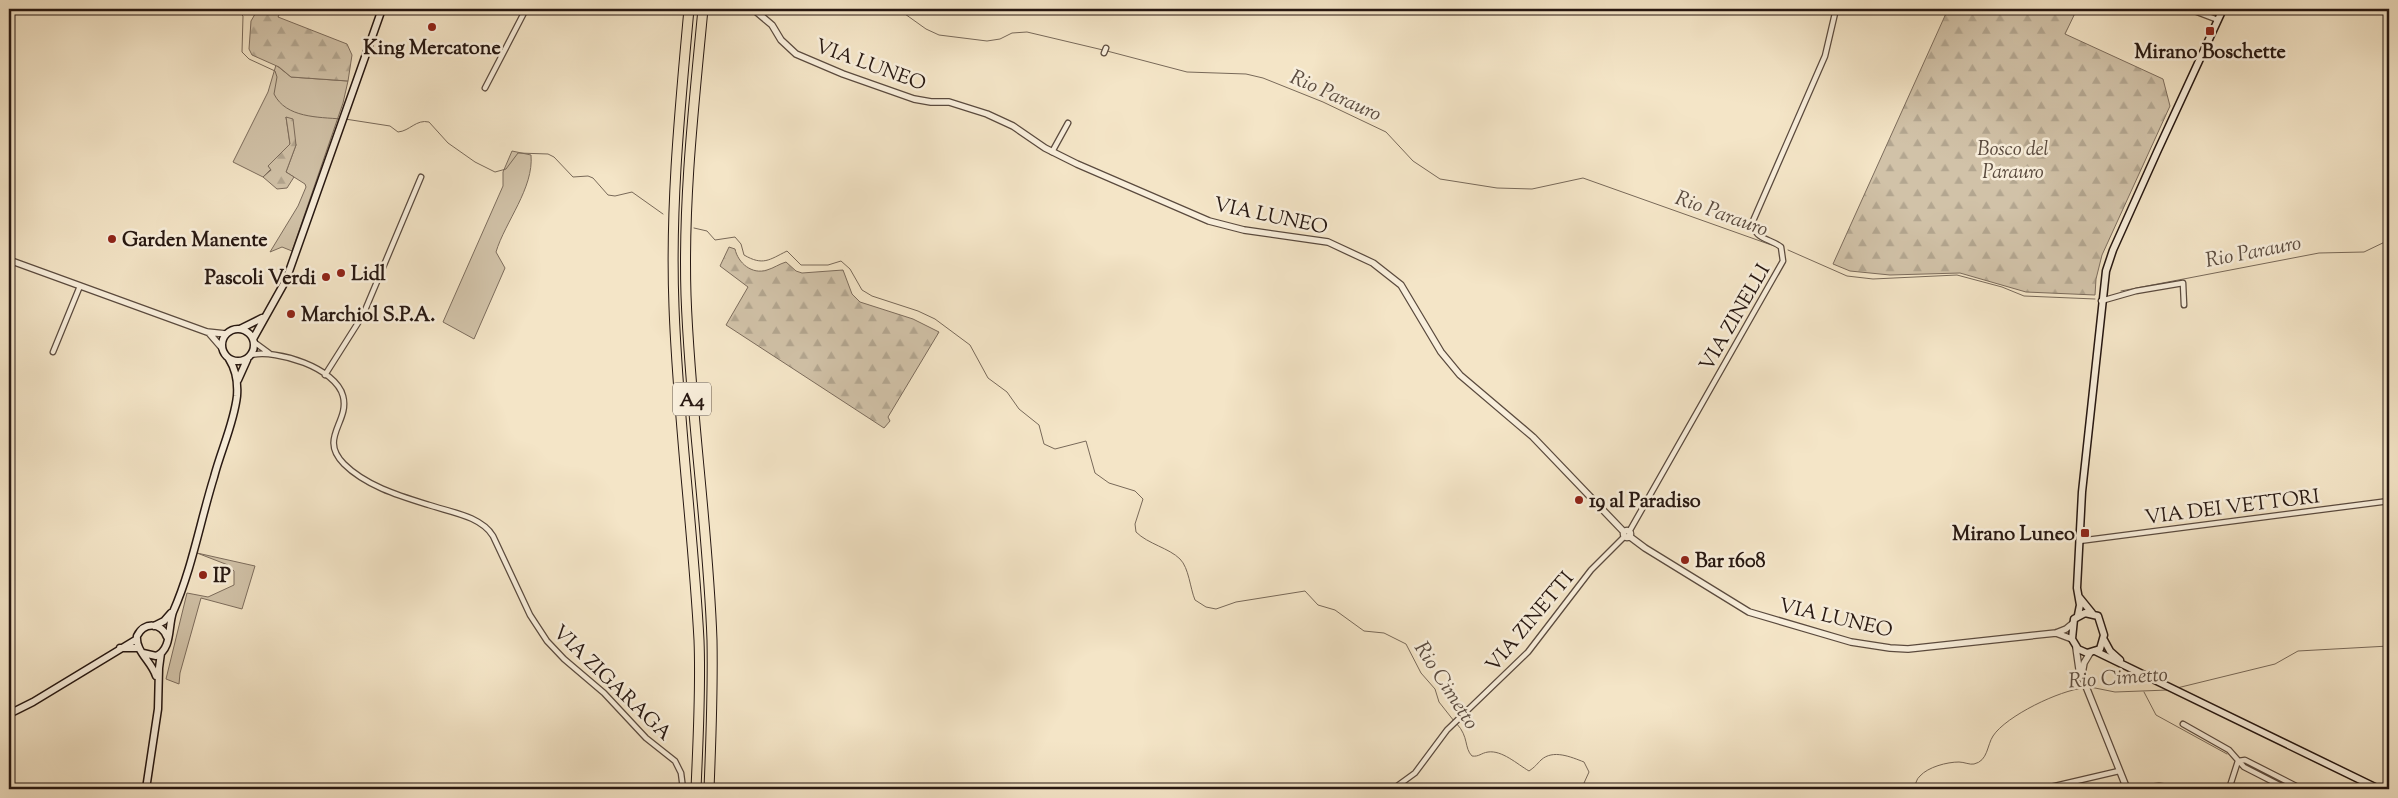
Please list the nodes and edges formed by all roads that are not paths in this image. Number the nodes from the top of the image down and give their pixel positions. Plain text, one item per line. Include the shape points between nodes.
1 (382, 9) edge
2 (526, 9) edge
3 (689, 9) edge
4 (703, 9) edge
5 (752, 9) edge
6 (1836, 9) edge
7 (2189, 9) edge
8 (2224, 9) edge
9 (2218, 20) junction
10 (485, 88) dead end
11 (1068, 122) dead end
12 (1052, 152) junction
13 (421, 176) dead end
14 (9, 260) edge
15 (80, 286) junction
16 (2101, 301) junction
17 (2184, 305) dead end
18 (266, 316) junction
19 (240, 329) junction
20 (207, 332) junction
21 (226, 334) junction
22 (254, 341) junction
23 (222, 348) junction
24 (52, 352) dead end
25 (272, 354) junction
26 (249, 357) junction
27 (229, 359) junction
28 (325, 375) junction
29 (237, 386) junction
30 (2389, 501) edge
31 (1627, 534) junction
32 (2079, 541) junction
33 (2078, 596) junction
34 (178, 602) junction
35 (2092, 614) junction
36 (2078, 615) junction
37 (2072, 624) junction
38 (154, 626) junction
39 (2056, 633) junction
40 (137, 638) junction
41 (2072, 638) junction
42 (167, 639) junction
43 (2104, 640) junction
44 (120, 648) junction
45 (2076, 648) junction
46 (141, 651) junction
47 (2093, 652) junction
48 (161, 653) junction
49 (2132, 668) junction
50 (2082, 676) junction
51 (2388, 677) edge
52 (158, 682) junction
53 (2389, 706) edge
54 (9, 714) edge
55 (2183, 724) dead end
56 (2238, 761) junction
57 (2119, 771) junction
58 (146, 789) edge
59 (683, 789) edge
60 (696, 789) edge
61 (709, 789) edge
62 (1393, 789) edge
63 (2042, 789) edge
64 (2127, 789) edge
65 (2187, 789) edge
66 (2229, 789) edge
67 (2287, 789) edge
68 (2302, 789) edge
69 (2379, 789) edge

1 - 18 main road via 286,280
2 - 10 street
3 - 60 highway, A4 via 674,192 673,277 676,360 699,642
4 - 61 highway, A4 via 688,168 686,262 689,354 712,640
5 - 12 street, VIA LUNEO via 772,25 788,47 808,60 914,99 949,102 987,114 1013,126
6 - 31 street, VIA ZINELLI via 1825,56 1753,221 1754,232 1758,236 1781,247 1783,261
7 - 9 street
8 - 9 main road
9 - 16 main road via 2113,250
11 - 12 street
12 - 31 street, VIA LUNEO via 1216,224 1328,242 1380,267 1401,285 1455,370 1533,437
13 - 28 street via 363,315
14 - 15 street
15 - 20 street
15 - 24 street
16 - 17 street via 2183,283
16 - 32 main road
18 - 19 main road
18 - 22 main road
19 - 21 main road
19 - 22 main road
20 - 21 street
20 - 23 street via 217,339
21 - 23 main road
22 - 25 street, VIA ZIGARAGA
22 - 26 main road
23 - 27 main road
25 - 26 street, VIA ZIGARAGA
25 - 28 street, VIA ZIGARAGA via 303,362
26 - 27 main road via 238,362
26 - 29 main road via 240,372
27 - 29 main road
28 - 59 street, VIA ZIGARAGA via 343,398 344,406 333,444 341,461 353,472 382,488 486,526 530,615 547,641 604,693 646,738 675,761
29 - 34 main road via 234,411
30 - 32 street, VIA DEI VETTORI
31 - 39 street, VIA LUNEO via 1749,612 1851,642 1908,649
31 - 62 street, VIA ZINETTI via 1591,570 1528,652 1455,723 1415,773
32 - 33 main road
33 - 35 main road
33 - 36 main road
34 - 38 main road via 168,617
34 - 42 main road
35 - 36 main road
35 - 43 main road via 2100,620
36 - 37 main road
37 - 39 street
37 - 41 main road
38 - 40 main road via 143,628
38 - 42 main road via 163,630
39 - 41 street
40 - 44 main road
40 - 46 main road
41 - 45 main road
42 - 48 main road
43 - 47 main road via 2100,649
43 - 49 main road via 2115,656
44 - 46 main road
44 - 54 main road
45 - 47 main road via 2082,652
45 - 50 street
46 - 48 main road via 152,656
46 - 52 main road via 151,663
47 - 49 main road
47 - 50 street via 2084,663
48 - 52 main road
49 - 69 main road
50 - 57 street
51 - 53 street
52 - 58 main road via 158,708
55 - 56 street via 2229,750
56 - 66 street
56 - 67 street
56 - 68 street via 2245,760
57 - 63 street
57 - 64 street
64 - 65 street via 2159,786

